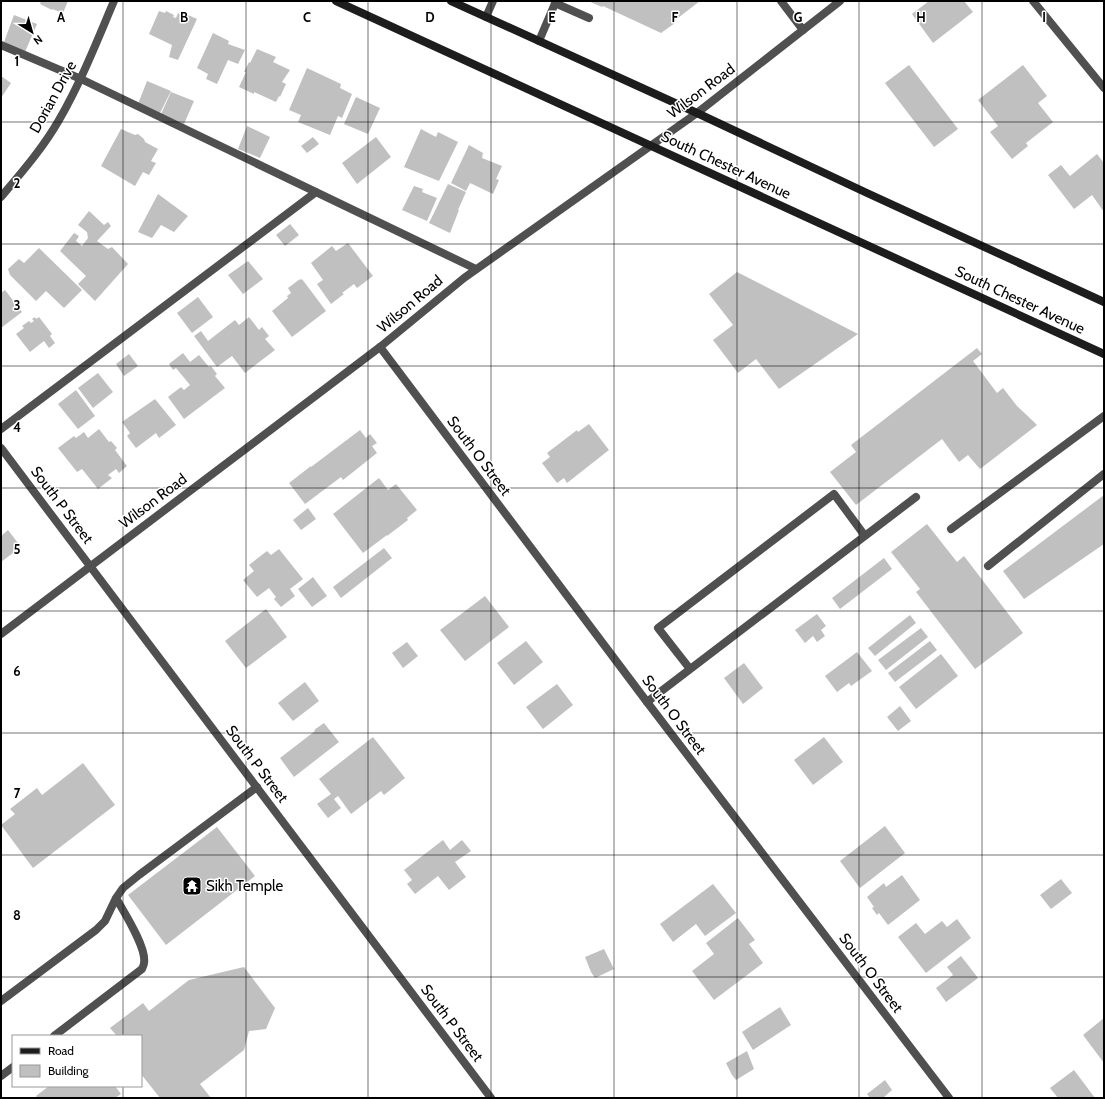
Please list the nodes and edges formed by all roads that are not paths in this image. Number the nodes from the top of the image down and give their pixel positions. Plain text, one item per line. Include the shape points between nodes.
1 (114, 1) edge
2 (336, 1) edge
3 (451, 1) edge
4 (493, 1) edge
5 (781, 1) edge
6 (840, 1) edge
7 (1032, 1) edge
8 (555, 2) edge
9 (486, 17) junction
10 (589, 18) dead end
11 (803, 30) junction
12 (539, 41) junction
13 (1, 45) edge
14 (81, 79) junction
15 (1104, 88) edge
16 (697, 113) junction
17 (651, 146) junction
18 (316, 192) junction
19 (1, 197) edge
20 (476, 269) junction
21 (1104, 302) edge
22 (380, 347) junction
23 (1104, 354) edge
24 (1104, 416) edge
25 (1, 429) edge
26 (1, 448) edge
27 (1104, 474) edge
28 (916, 497) dead end
29 (951, 529) dead end
30 (865, 536) junction
31 (90, 566) junction
32 (988, 566) dead end
33 (1, 634) edge
34 (690, 669) junction
35 (647, 702) junction
36 (257, 787) junction
37 (116, 898) junction
38 (1, 1001) edge
39 (55, 1035) edge
40 (12, 1068) edge
41 (1, 1076) edge
42 (491, 1098) edge
43 (949, 1098) edge

1 - 14 street, Dorian Drive
2 - 17 main road, South Chester Avenue
3 - 9 main road
4 - 9 street
5 - 11 street
6 - 11 street, Wilson Road
7 - 15 street
8 - 10 street
8 - 12 street
9 - 12 main road
11 - 16 street, Wilson Road
12 - 16 main road
13 - 14 street
14 - 18 street
14 - 19 street, Dorian Drive via 59,120 34,158
16 - 17 street, Wilson Road
16 - 21 main road
17 - 20 street, Wilson Road
17 - 23 main road, South Chester Avenue
18 - 20 street
18 - 25 street
20 - 22 street, Wilson Road
22 - 31 street, Wilson Road
22 - 35 street, South O Street
24 - 29 street
26 - 31 street, South P Street
27 - 32 street
28 - 30 street
30 - 34 street
30 - 34 street via 834,494 658,628
31 - 33 street, Wilson Road
31 - 36 street, South P Street
34 - 35 street
35 - 43 street, South O Street
36 - 37 street via 139,875 123,888
36 - 42 street, South P Street
37 - 38 street via 105,921 96,930
37 - 39 street via 138,939 144,956 142,969
40 - 41 street

